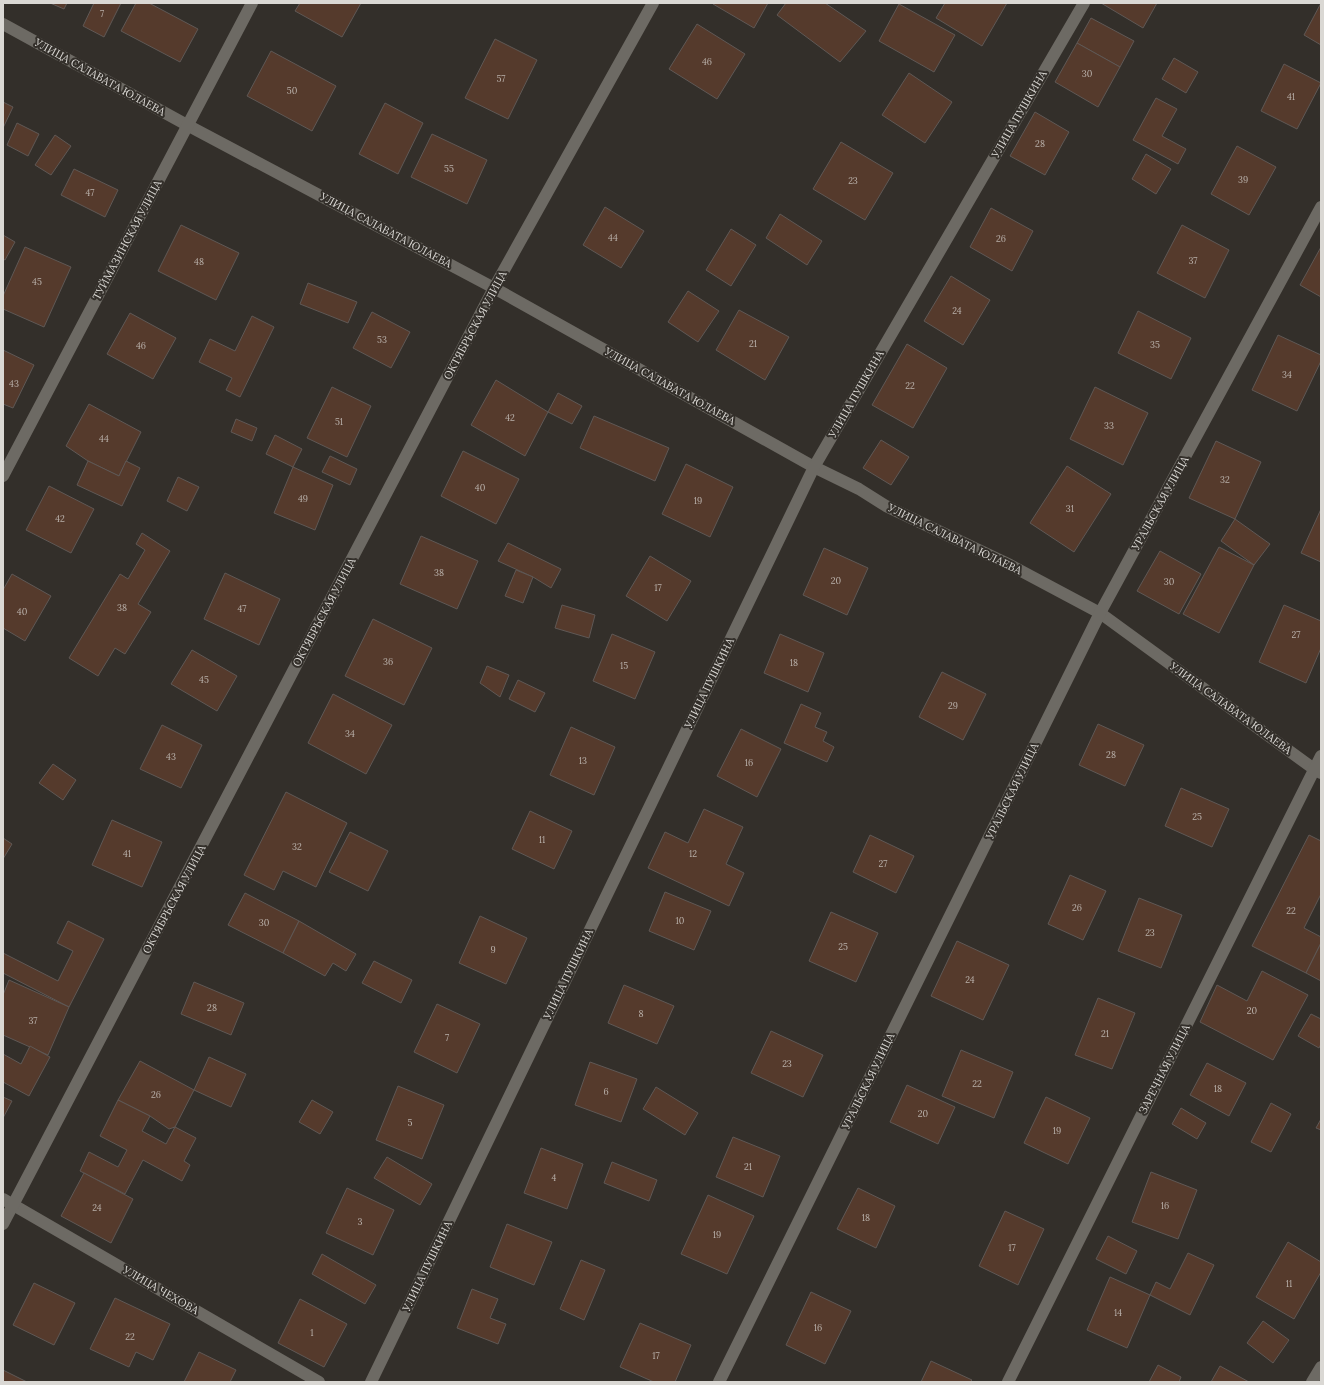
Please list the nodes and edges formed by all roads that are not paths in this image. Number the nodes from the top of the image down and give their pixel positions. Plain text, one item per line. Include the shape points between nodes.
1 (252, 3) edge
2 (653, 3) edge
3 (1084, 3) edge
4 (3, 24) edge
5 (188, 125) junction
6 (1321, 207) edge
7 (494, 288) junction
8 (814, 466) junction
9 (3, 476) edge
10 (1100, 613) junction
11 (1321, 756) edge
12 (1318, 771) edge
13 (8, 1202) edge
14 (3, 1224) edge
15 (1321, 1367) edge
16 (319, 1382) edge
17 (371, 1382) edge
18 (719, 1382) edge
19 (1008, 1382) edge
20 (1312, 1382) edge

1 - 5 street, ТУЙМАЗИНСКАЯ УЛИЦА
2 - 7 street, ОКТЯБРЬСКАЯ УЛИЦА
3 - 8 street, УЛИЦА ПУШКИНА
4 - 5 street, УЛИЦА САЛАВАТА ЮЛАЕВА
5 - 7 street, УЛИЦА САЛАВАТА ЮЛАЕВА
5 - 9 street, ТУЙМАЗИНСКАЯ УЛИЦА
6 - 10 street, УРАЛЬСКАЯ УЛИЦА
7 - 8 street, УЛИЦА САЛАВАТА ЮЛАЕВА
7 - 13 street, ОКТЯБРЬСКАЯ УЛИЦА
8 - 10 street, УЛИЦА САЛАВАТА ЮЛАЕВА via 859,488 886,506 1010,565
8 - 17 street, УЛИЦА ПУШКИНА
10 - 12 street, УЛИЦА САЛАВАТА ЮЛАЕВА
10 - 18 street, УРАЛЬСКАЯ УЛИЦА
11 - 12 street, ЗАРЕЧНАЯ УЛИЦА
12 - 19 street, ЗАРЕЧНАЯ УЛИЦА
13 - 14 street, ОКТЯБРЬСКАЯ УЛИЦА
13 - 16 street, УЛИЦА ЧЕХОВА
15 - 20 street

